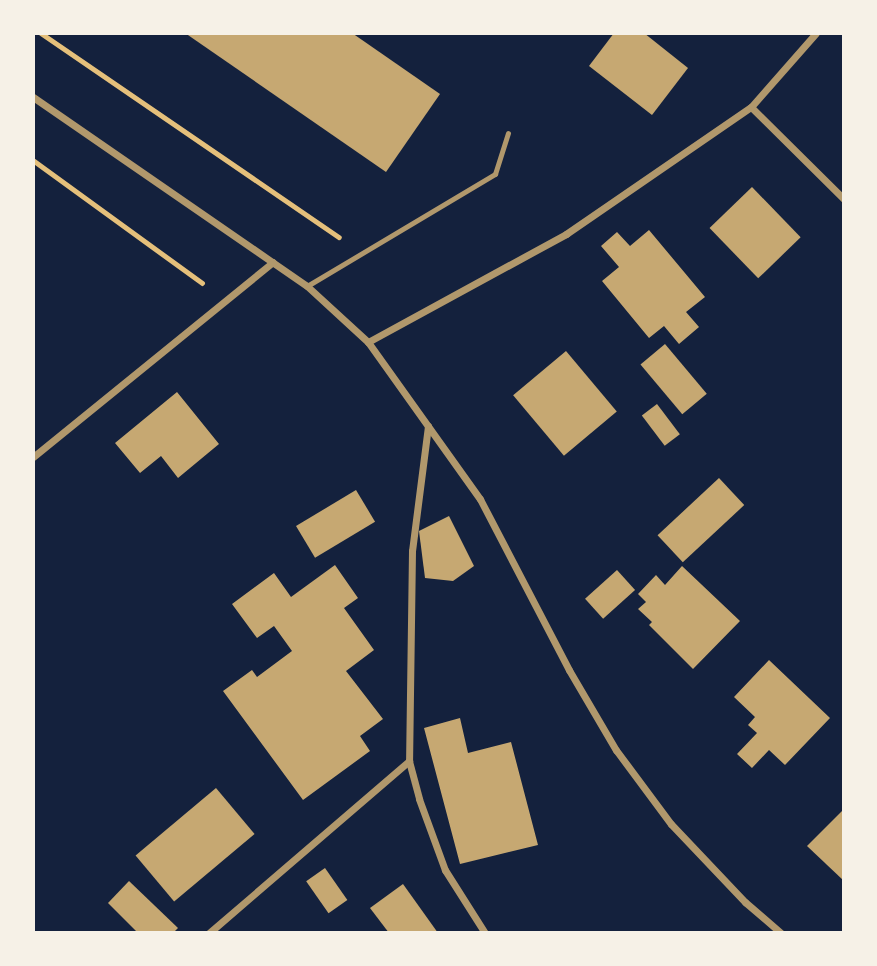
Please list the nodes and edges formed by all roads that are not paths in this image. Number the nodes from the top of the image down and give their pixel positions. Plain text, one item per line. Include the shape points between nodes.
1 (816, 33) edge
2 (33, 97) edge
3 (751, 107) junction
4 (508, 133) dead end
5 (844, 199) edge
6 (272, 262) junction
7 (307, 286) junction
8 (368, 342) junction
9 (428, 425) junction
10 (33, 457) edge
11 (410, 761) junction
12 (209, 933) edge
13 (485, 933) edge
14 (780, 933) edge

1 - 3 street
2 - 6 street
3 - 5 street
3 - 8 street via 566,234
4 - 7 lane via 495,174
6 - 7 street
6 - 10 street
7 - 8 street
8 - 9 street
9 - 11 street via 412,551
9 - 14 street via 480,499 616,750 671,824
11 - 12 street
11 - 13 street via 445,870

